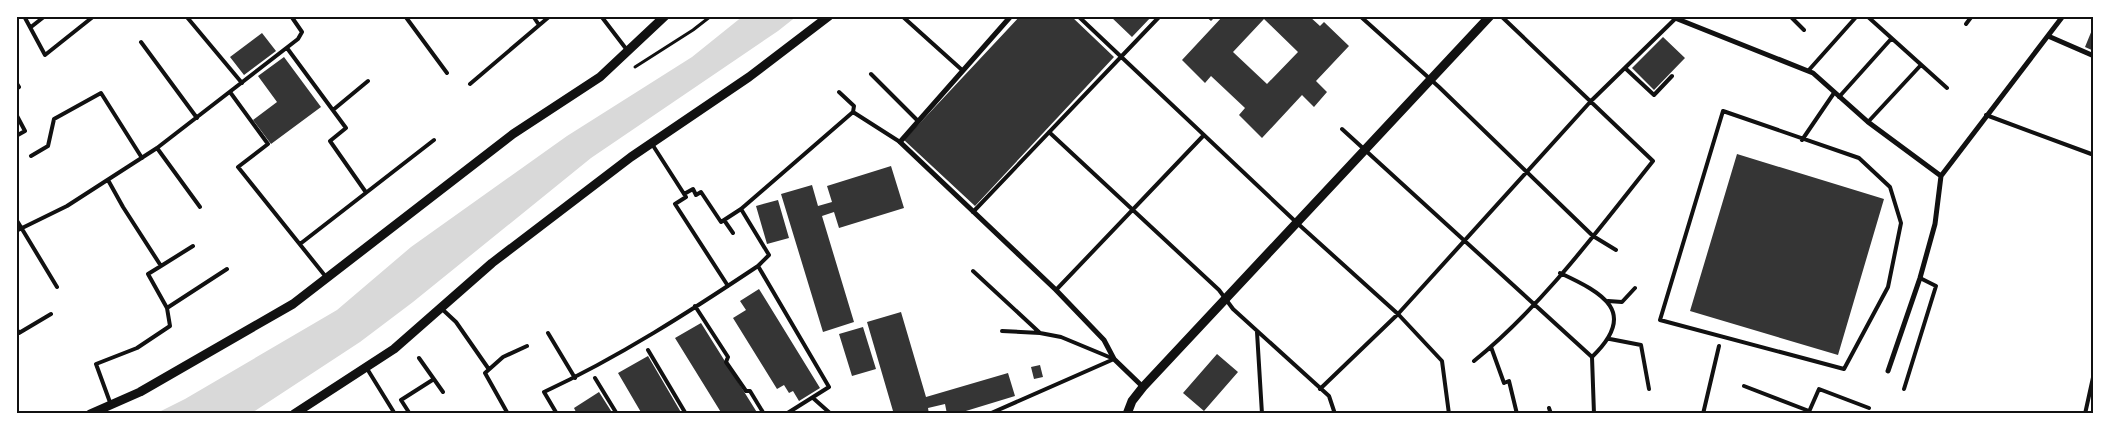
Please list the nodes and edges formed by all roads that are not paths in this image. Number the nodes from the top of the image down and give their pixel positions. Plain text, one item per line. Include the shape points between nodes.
1 (24, 16) edge
2 (45, 16) edge
3 (94, 16) edge
4 (186, 16) edge
5 (292, 16) edge
6 (405, 16) edge
7 (533, 16) edge
8 (550, 16) edge
9 (601, 16) edge
10 (665, 16) edge
11 (829, 16) edge
12 (902, 16) edge
13 (1011, 16) edge
14 (1078, 16) edge
15 (1160, 16) edge
16 (1360, 16) edge
17 (1490, 16) edge
18 (1501, 16) edge
19 (1790, 16) edge
20 (1857, 16) edge
21 (1867, 16) edge
22 (1972, 16) edge
23 (2063, 16) edge
24 (1674, 17) edge
25 (1966, 24) dead end
26 (539, 25) junction
27 (31, 27) junction
28 (1804, 30) dead end
29 (2048, 36) junction
30 (1891, 39) junction
31 (141, 42) dead end
32 (287, 48) junction
33 (628, 52) junction
34 (2094, 56) edge
35 (1121, 57) junction
36 (1920, 66) junction
37 (1625, 68) junction
38 (962, 70) junction
39 (1808, 71) junction
40 (447, 72) dead end
41 (870, 74) dead end
42 (1672, 76) dead end
43 (1430, 79) junction
44 (368, 81) dead end
45 (16, 82) edge
46 (242, 82) junction
47 (470, 84) dead end
48 (1947, 88) dead end
49 (16, 89) edge
50 (230, 92) junction
51 (839, 92) dead end
52 (1837, 95) junction
53 (1591, 101) junction
54 (332, 110) junction
55 (853, 112) junction
56 (16, 114) edge
57 (1986, 115) junction
58 (197, 118) junction
59 (918, 121) junction
60 (1868, 122) junction
61 (1342, 129) dead end
62 (1050, 132) junction
63 (1204, 135) junction
64 (16, 136) edge
65 (434, 140) dead end
66 (1802, 140) junction
67 (900, 142) junction
68 (651, 144) junction
69 (157, 148) junction
70 (1364, 150) junction
71 (2094, 155) edge
72 (31, 156) dead end
73 (142, 158) junction
74 (1526, 172) junction
75 (1941, 176) junction
76 (108, 180) junction
77 (365, 191) junction
78 (684, 194) junction
79 (200, 207) dead end
80 (742, 209) junction
81 (1133, 210) junction
82 (973, 212) junction
83 (16, 219) edge
84 (724, 220) junction
85 (1296, 222) junction
86 (23, 228) junction
87 (16, 231) edge
88 (733, 233) dead end
89 (1593, 236) junction
90 (1464, 241) junction
91 (300, 244) junction
92 (193, 246) dead end
93 (1616, 250) dead end
94 (161, 266) junction
95 (758, 266) junction
96 (227, 269) dead end
97 (973, 271) dead end
98 (1560, 273) junction
99 (1920, 278) junction
100 (327, 279) junction
101 (728, 286) junction
102 (56, 287) dead end
103 (1635, 288) dead end
104 (1056, 290) junction
105 (1226, 298) junction
106 (1608, 301) junction
107 (1534, 304) junction
108 (695, 306) junction
109 (441, 307) junction
110 (167, 308) junction
111 (50, 314) dead end
112 (1398, 314) junction
113 (16, 328) edge
114 (1002, 331) dead end
115 (1257, 332) junction
116 (548, 333) dead end
117 (1040, 333) junction
118 (1610, 339) junction
119 (527, 346) dead end
120 (1719, 346) dead end
121 (1491, 348) junction
122 (648, 350) dead end
123 (1592, 357) junction
124 (419, 358) dead end
125 (1114, 359) junction
126 (1474, 361) dead end
127 (366, 367) junction
128 (488, 368) junction
129 (1888, 371) dead end
130 (2094, 373) edge
131 (434, 378) junction
132 (575, 378) junction
133 (595, 378) dead end
134 (1744, 386) dead end
135 (1143, 387) junction
136 (1320, 389) junction
137 (1649, 389) dead end
138 (1904, 389) dead end
139 (443, 392) dead end
140 (813, 398) junction
141 (111, 405) junction
142 (1549, 408) dead end
143 (1869, 408) dead end
144 (1001, 412) edge
145 (1808, 412) edge
146 (90, 414) edge
147 (294, 414) edge
148 (395, 414) edge
149 (410, 414) edge
150 (508, 414) edge
151 (557, 414) edge
152 (617, 414) edge
153 (686, 414) edge
154 (764, 414) edge
155 (786, 414) edge
156 (831, 414) edge
157 (989, 414) edge
158 (1128, 414) edge
159 (1262, 414) edge
160 (1335, 414) edge
161 (1449, 414) edge
162 (1517, 414) edge
163 (1551, 414) edge
164 (1594, 414) edge
165 (1703, 414) edge
166 (2085, 414) edge

1 - 27 lane
2 - 27 lane
3 - 27 lane via 45,54
4 - 46 lane
5 - 32 lane via 301,29 301,35
6 - 40 lane
7 - 26 lane
8 - 26 lane
9 - 33 lane
10 - 33 street
11 - 68 street
12 - 38 lane
13 - 38 street
14 - 35 lane
15 - 35 lane
16 - 43 lane
17 - 43 street
18 - 53 lane
19 - 28 lane
20 - 39 lane
21 - 30 lane
22 - 25 lane
23 - 29 street
24 - 37 lane
24 - 39 street
26 - 47 lane
29 - 34 street
29 - 57 street
30 - 36 lane
30 - 52 lane
31 - 58 lane
32 - 46 lane
32 - 54 lane
33 - 100 street via 600,77 513,134
35 - 62 lane
35 - 63 lane
36 - 48 lane
36 - 60 lane
37 - 42 lane via 1654,95
37 - 53 lane
38 - 59 street
39 - 52 street
41 - 59 lane
43 - 70 street
43 - 74 lane
44 - 54 lane
45 - 49 lane via 19,87
46 - 50 lane
50 - 58 lane
50 - 91 lane via 268,144 238,167
51 - 55 lane via 854,106
52 - 60 street
52 - 66 lane
53 - 74 lane
53 - 89 lane via 1653,161
54 - 77 lane via 346,128 330,141
55 - 67 lane
55 - 80 lane
56 - 64 lane via 25,131
57 - 71 lane
57 - 75 street
58 - 69 lane
59 - 67 street
60 - 75 street
61 - 70 lane
62 - 81 lane
62 - 82 lane
63 - 81 lane
63 - 85 lane
65 - 77 lane
66 - 66 lane via 1723,111 1660,320 1844,370 1888,287 1901,223 1890,187 1859,158
67 - 82 street
68 - 78 lane
68 - 109 street via 492,263
69 - 73 lane
69 - 79 lane
70 - 85 street
70 - 90 lane
72 - 73 lane via 48,146 54,119 100,93
73 - 76 lane
74 - 89 lane
74 - 90 lane
75 - 99 street via 1935,224
76 - 86 lane
76 - 94 lane
77 - 91 lane
78 - 84 lane via 693,189 696,195 701,192 721,222
78 - 101 lane via 686,197 676,204
80 - 84 lane
80 - 95 lane via 769,255
81 - 104 lane
81 - 105 lane
82 - 104 street
83 - 86 lane
84 - 88 lane
85 - 105 street
85 - 112 lane
86 - 87 lane
86 - 102 lane
89 - 93 lane
89 - 98 lane
90 - 107 lane
90 - 112 lane
91 - 100 lane
92 - 94 lane
94 - 110 lane via 148,274
95 - 101 lane
95 - 140 lane via 829,387
96 - 110 lane
97 - 117 lane
98 - 106 lane
98 - 107 lane
99 - 129 street
99 - 138 lane via 1936,286
100 - 141 street via 293,304 140,392
101 - 108 lane
103 - 106 lane via 1622,302
104 - 125 street via 1104,340
105 - 115 lane
105 - 135 street
106 - 118 lane via 1614,316
107 - 121 lane
107 - 123 lane
108 - 132 lane
108 - 154 lane via 728,358 726,362
109 - 127 street via 394,349
109 - 128 lane via 456,322
110 - 141 lane via 170,326 137,348 96,364
111 - 113 lane via 19,333
112 - 136 lane
112 - 161 lane via 1442,361
114 - 117 lane
115 - 136 lane
115 - 159 lane
116 - 132 lane
117 - 125 lane via 1060,337
118 - 123 lane
118 - 137 lane via 1641,346
119 - 128 lane
120 - 165 lane
121 - 126 lane
121 - 162 lane via 1504,382 1509,381
122 - 153 lane
123 - 164 lane
124 - 131 lane
125 - 135 street
125 - 144 lane
127 - 147 street
127 - 148 lane
128 - 150 lane via 485,372
130 - 166 lane
131 - 139 lane
131 - 149 lane via 401,400
132 - 151 lane via 544,392
133 - 152 lane
134 - 145 lane
135 - 158 street via 1132,401
136 - 160 lane via 1329,396
140 - 155 lane
140 - 156 lane
141 - 146 street
142 - 163 lane
143 - 145 lane via 1819,389
144 - 157 lane

